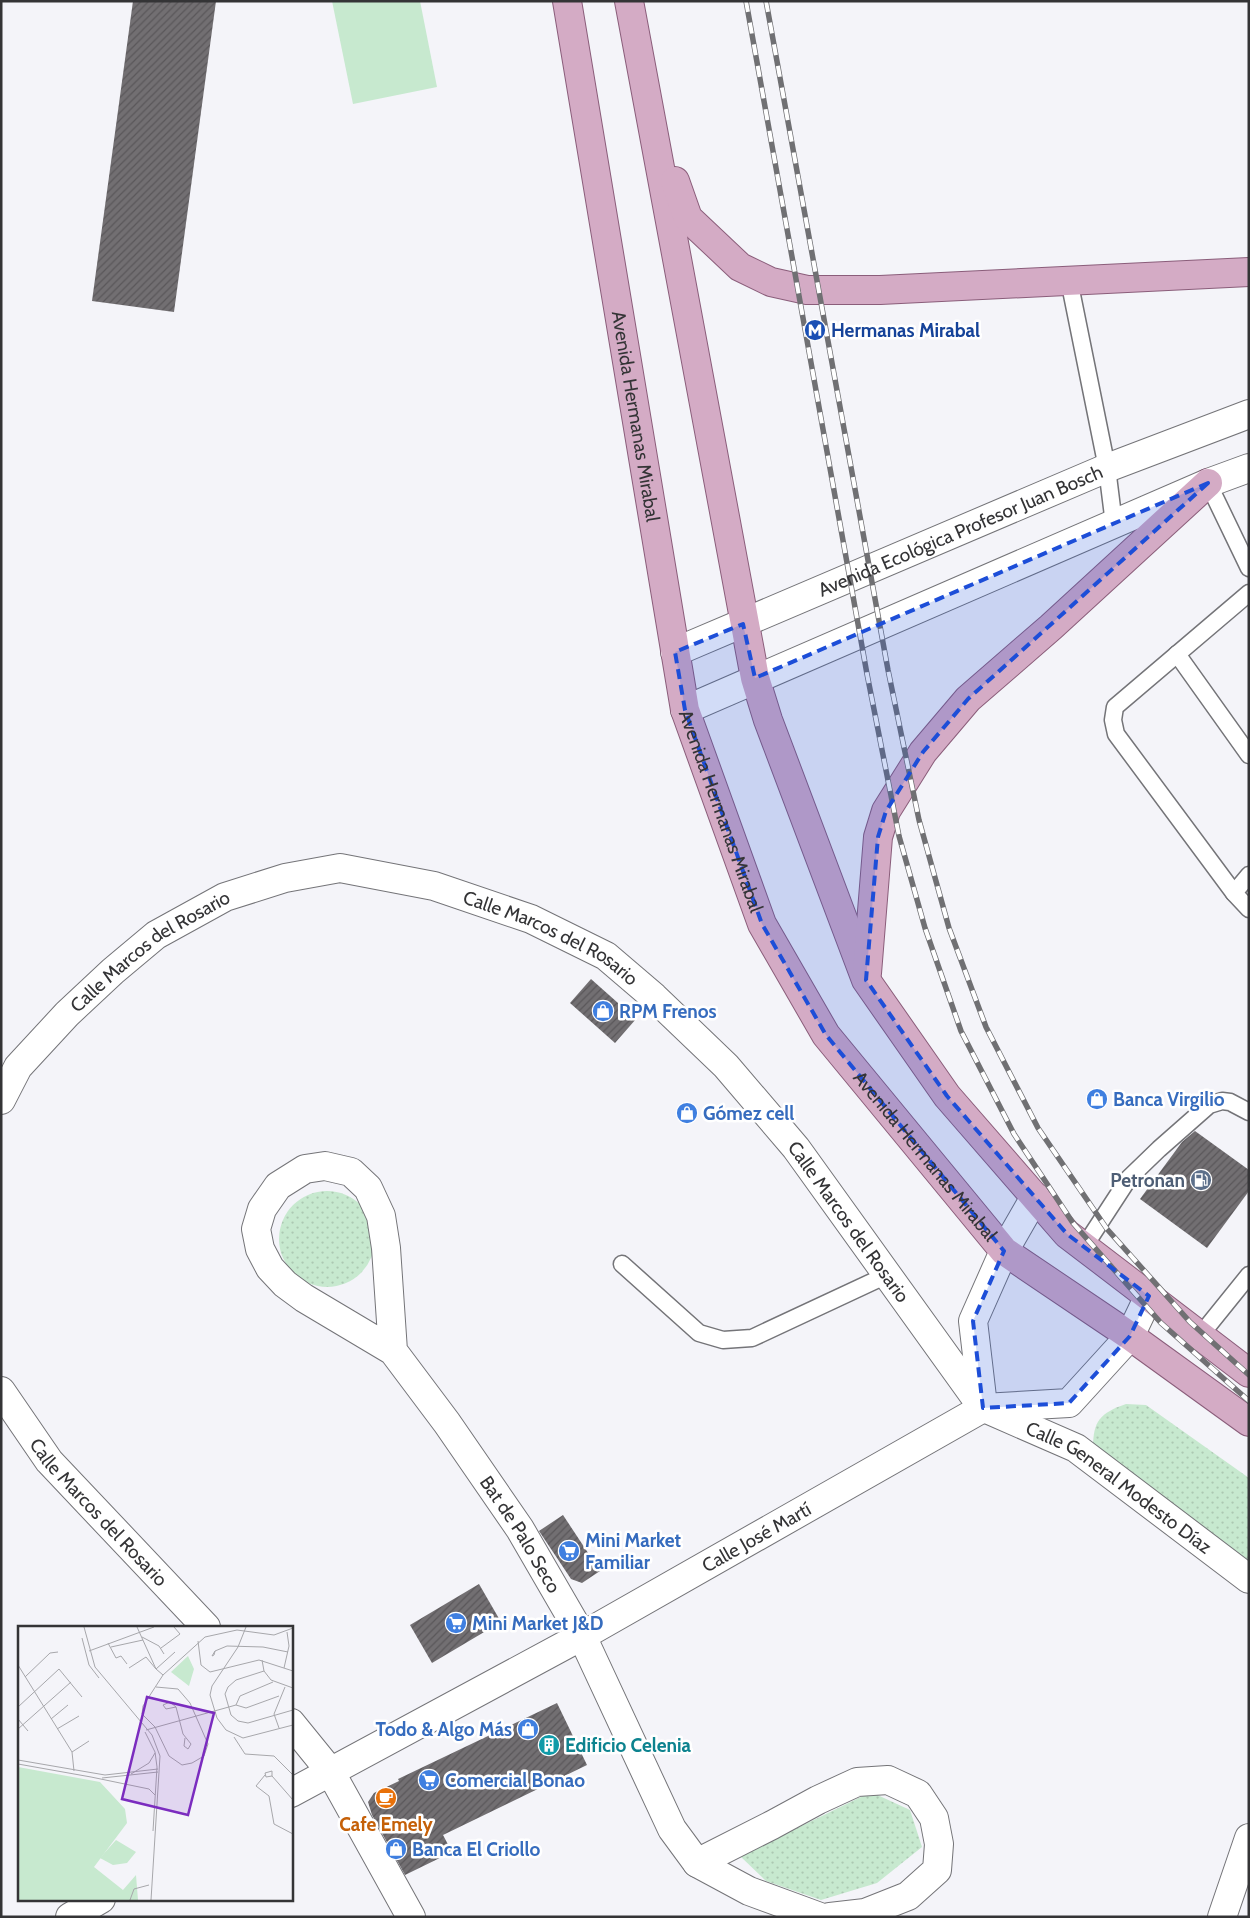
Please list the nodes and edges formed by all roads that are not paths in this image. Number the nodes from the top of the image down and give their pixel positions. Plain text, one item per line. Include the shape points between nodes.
1 (567, 1) edge
2 (629, 1) edge
3 (646, 97) junction
4 (1249, 272) edge
5 (1069, 280) junction
6 (1249, 414) edge
7 (1107, 468) junction
8 (1249, 468) edge
9 (1208, 483) junction
10 (1114, 524) junction
11 (1249, 568) edge
12 (1249, 593) edge
13 (743, 624) junction
14 (675, 652) junction
15 (1177, 654) junction
16 (755, 678) junction
17 (685, 710) junction
18 (1249, 755) edge
19 (1249, 875) edge
20 (1234, 893) junction
21 (1249, 909) edge
22 (866, 980) junction
23 (1, 1100) edge
24 (1249, 1112) edge
25 (1035, 1196) junction
26 (1084, 1247) junction
27 (1004, 1251) junction
28 (622, 1264) dead end
29 (887, 1275) junction
30 (1249, 1275) edge
31 (1149, 1296) junction
32 (1130, 1336) junction
33 (1199, 1337) junction
34 (393, 1351) junction
35 (1249, 1374) edge
36 (1, 1391) edge
37 (983, 1408) junction
38 (1249, 1422) edge
39 (1249, 1579) edge
40 (205, 1626) edge
41 (582, 1636) junction
42 (292, 1724) edge
43 (330, 1771) junction
44 (292, 1792) edge
45 (1249, 1838) edge
46 (697, 1864) junction
47 (99, 1900) edge
48 (70, 1917) edge
49 (412, 1917) edge
50 (820, 1917) edge
51 (830, 1917) edge
52 (1222, 1917) edge

1 - 14 main road, Avenida Hermanas Mirabal
2 - 3 main road
3 - 5 main road via 688,218 740,267 771,282 807,290 880,290
3 - 13 main road
4 - 5 main road
5 - 7 lane
6 - 7 street, Avenida Ecológica Profesor Juan Bosch
7 - 10 lane
7 - 13 street, Avenida Ecológica Profesor Juan Bosch
8 - 9 street
9 - 10 street
9 - 11 lane
9 - 22 main road via 968,699 923,752 886,811 878,837
10 - 16 street
12 - 15 lane
13 - 14 street, Avenida Ecológica Profesor Juan Bosch
13 - 16 main road
14 - 17 main road, Avenida Hermanas Mirabal
15 - 18 lane
15 - 20 lane via 1115,707 1116,734
16 - 17 street
16 - 22 main road
17 - 27 main road, Avenida Hermanas Mirabal via 762,924 826,1035
19 - 20 lane
20 - 21 lane
22 - 25 main road via 947,1096
23 - 29 street, Calle Marcos del Rosario via 18,1067 113,971 156,935 226,897 285,878 340,868 434,886 531,919 606,956 654,997 726,1066 796,1148
24 - 26 lane via 1230,1102 1209,1105 1129,1178
25 - 26 main road via 1067,1234
25 - 27 street
26 - 31 main road
27 - 32 main road, Avenida Hermanas Mirabal
27 - 37 street via 973,1321
28 - 29 lane via 699,1333 723,1340 752,1338
29 - 37 street, Calle Marcos del Rosario
30 - 33 lane
31 - 32 street
31 - 33 main road
32 - 37 street via 1069,1403
32 - 38 main road, Avenida Hermanas Mirabal
33 - 35 main road
34 - 34 street, Bat de Palo Seco via 386,1248 381,1216 368,1188 352,1172 325,1166 305,1169 278,1186 262,1209 256,1229 260,1249 270,1268 285,1284
34 - 41 street, Bat de Palo Seco via 520,1529
36 - 40 street, Calle Marcos del Rosario via 50,1460
37 - 39 street, Calle General Modesto Díaz via 1076,1448
37 - 41 street, Calle José Martí
41 - 43 street, Calle José Martí
41 - 46 street, Bat de Palo Seco via 672,1829
42 - 43 street
43 - 44 street, Calle José Martí
43 - 49 street
45 - 52 street
46 - 50 street, Bat de Palo Seco via 749,1891
46 - 51 street via 857,1782 888,1780 918,1794 934,1818 939,1844 937,1870 908,1896 865,1913
47 - 48 street

